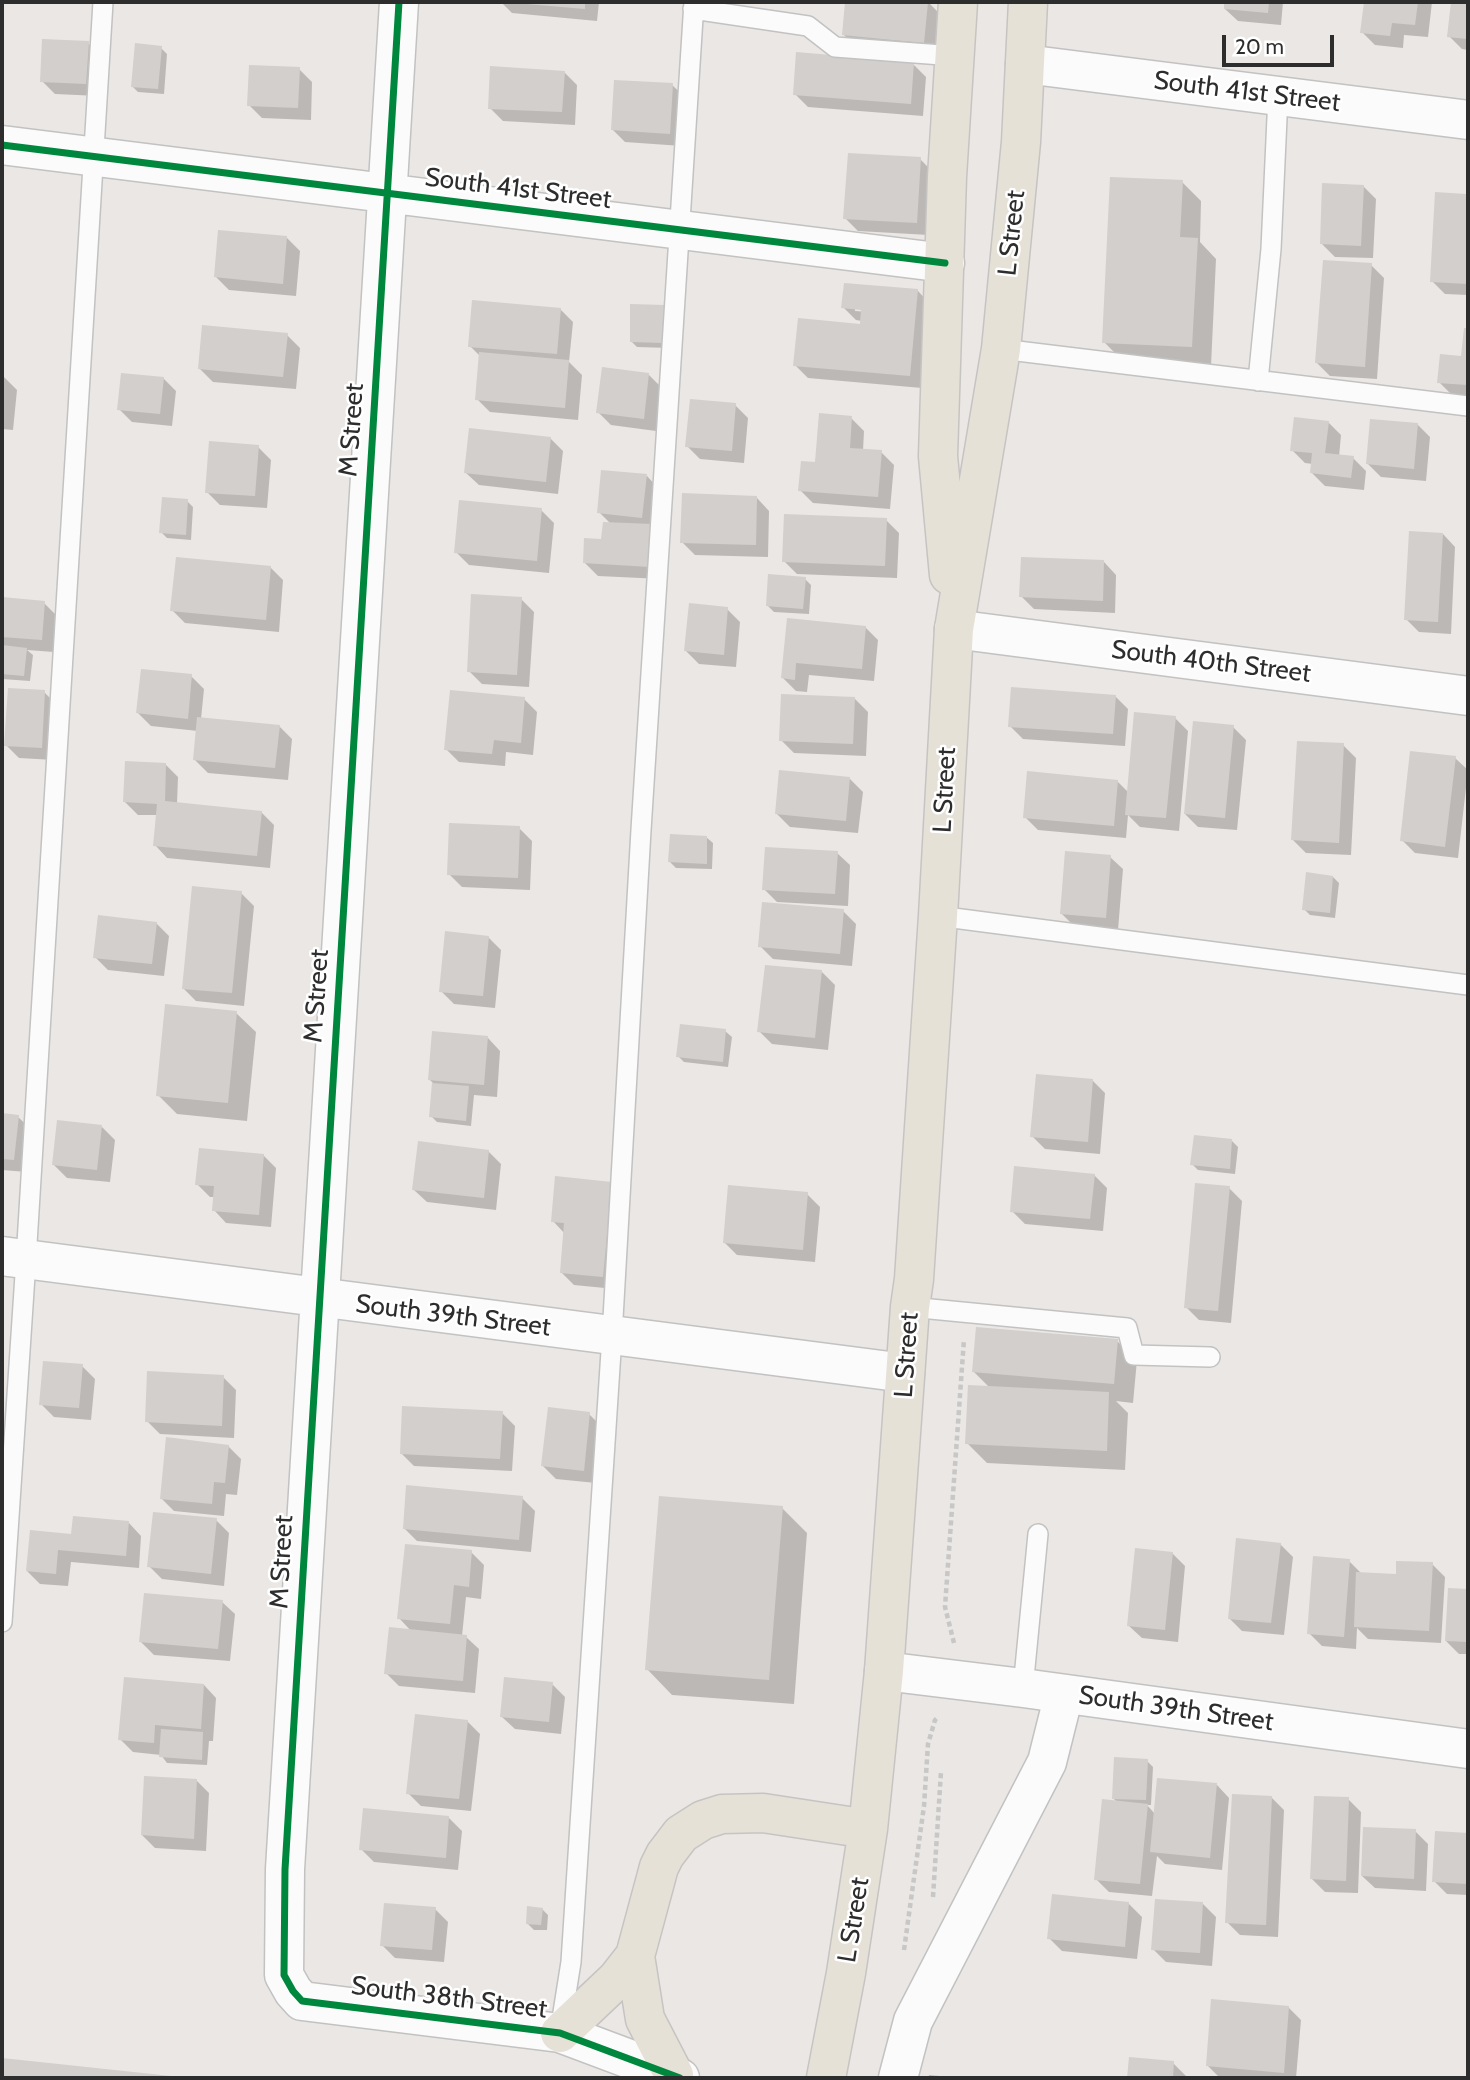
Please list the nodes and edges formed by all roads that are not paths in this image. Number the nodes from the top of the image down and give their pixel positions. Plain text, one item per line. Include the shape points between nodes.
1 (103, 2) edge
2 (399, 2) edge
3 (958, 2) edge
4 (1028, 2) edge
5 (693, 5) edge
6 (955, 56) junction
7 (1025, 64) junction
8 (1278, 96) junction
9 (1468, 120) edge
10 (2, 145) edge
11 (94, 157) junction
12 (387, 194) junction
13 (679, 230) junction
14 (945, 263) junction
15 (1001, 349) junction
16 (1258, 381) junction
17 (1468, 406) edge
18 (954, 629) junction
19 (1468, 696) edge
20 (938, 916) junction
21 (1468, 985) edge
22 (14, 1258) edge
23 (319, 1298) junction
24 (910, 1307) junction
25 (612, 1336) junction
26 (1210, 1357) dead end
27 (905, 1373) junction
28 (1038, 1534) dead end
29 (2, 1622) edge
30 (884, 1671) junction
31 (1023, 1688) junction
32 (1065, 1694) junction
33 (1468, 1749) edge
34 (868, 1829) junction
35 (635, 1956) junction
36 (293, 1991) joint
37 (560, 2033) junction
38 (829, 2063) edge
39 (677, 2077) edge
40 (898, 2078) edge

1 - 11 lane
2 - 12 street, M Street
3 - 6 main road, L Street
4 - 7 main road, L Street
5 - 6 lane via 808,26 835,47
5 - 13 lane
6 - 14 main road, L Street
7 - 8 street, South 41st Street
7 - 15 main road, L Street
8 - 9 street, South 41st Street
8 - 16 lane via 1271,249
10 - 11 street, South 41st Street
11 - 12 street, South 41st Street
11 - 22 lane
12 - 13 street, South 41st Street
12 - 23 street, M Street
13 - 14 street, South 41st Street
13 - 25 lane
14 - 18 main road, L Street via 938,456
15 - 16 lane
15 - 18 main road, L Street
16 - 17 lane
18 - 19 street, South 40th Street
18 - 20 main road, L Street
20 - 21 lane
20 - 24 main road, L Street
22 - 23 street, South 39th Street
22 - 29 lane
23 - 25 street, South 39th Street
23 - 36 street, M Street via 285,1869 284,1975
24 - 26 lane via 1127,1328 1134,1355
24 - 27 main road, L Street
25 - 27 street, South 39th Street
25 - 37 lane via 572,1962
27 - 30 main road, L Street
28 - 31 lane
30 - 31 street, South 39th Street
30 - 34 main road, L Street
31 - 32 street, South 39th Street
32 - 33 street, South 39th Street
32 - 40 street via 1047,1762 912,2021
34 - 35 main road via 763,1813 722,1814 703,1820 681,1834 665,1855
34 - 38 main road, L Street
35 - 37 main road
35 - 39 main road via 645,2019
36 - 37 street, South 38th Street via 302,2001
37 - 39 street, South 38th Street

